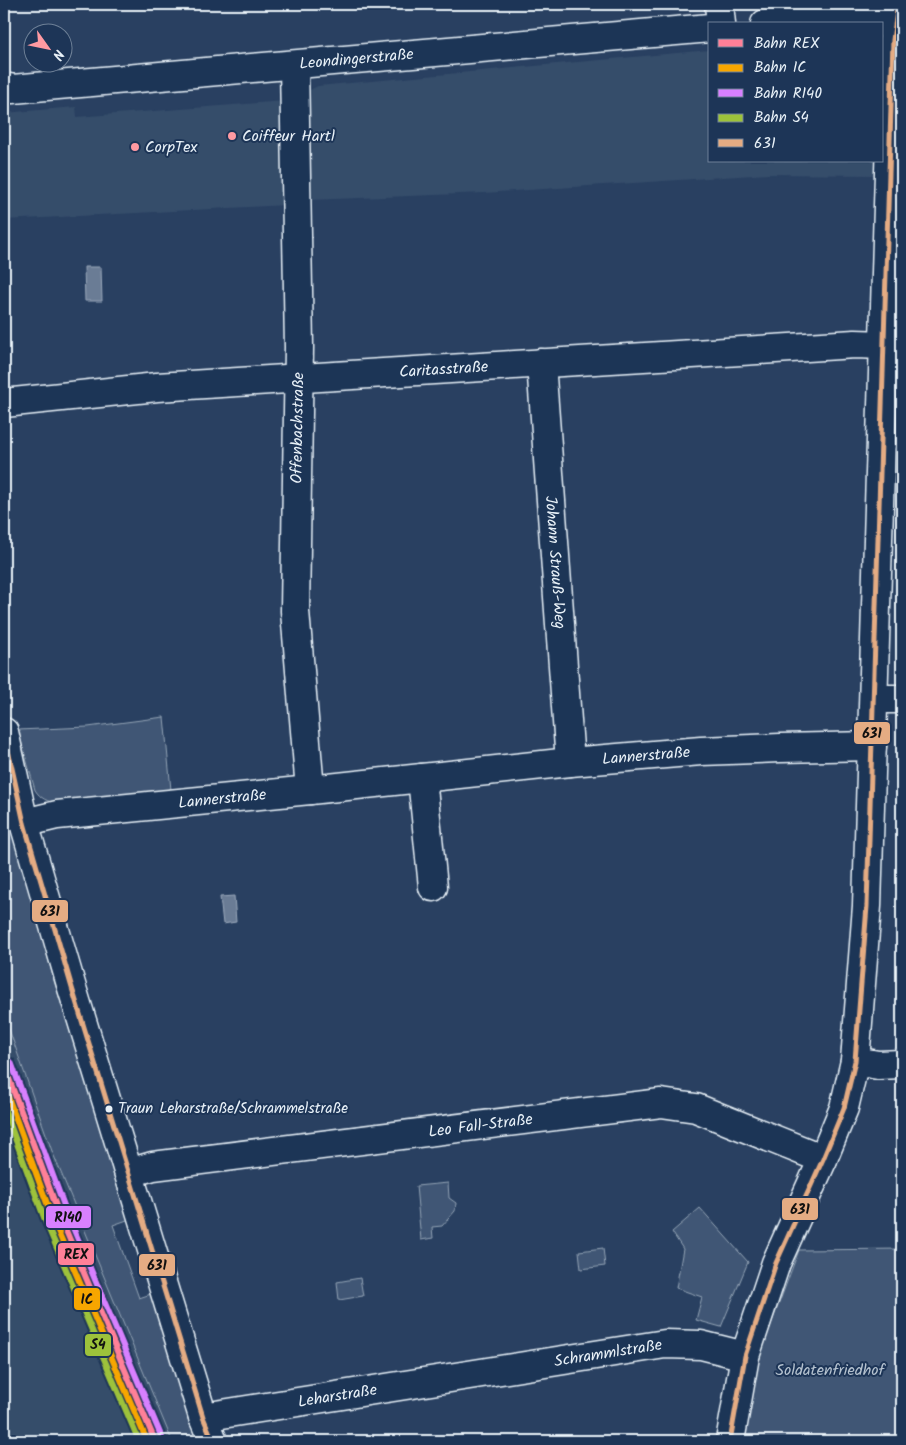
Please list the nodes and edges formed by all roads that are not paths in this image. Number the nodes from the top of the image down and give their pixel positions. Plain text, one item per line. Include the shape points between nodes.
1 (719, 4) edge
2 (898, 17) edge
3 (721, 22) edge
4 (821, 22) edge
5 (708, 28) edge
6 (294, 64) junction
7 (4, 87) edge
8 (884, 345) junction
9 (541, 363) junction
10 (298, 378) junction
11 (4, 403) edge
12 (874, 698) junction
13 (902, 699) edge
14 (4, 732) edge
15 (872, 746) junction
16 (570, 762) junction
17 (422, 778) junction
18 (310, 790) junction
19 (24, 822) junction
20 (433, 888) dead end
21 (855, 1061) junction
22 (902, 1064) edge
23 (824, 1159) junction
24 (129, 1173) junction
25 (745, 1356) junction
26 (471, 1375) joint
27 (208, 1429) edge
28 (730, 1441) edge

1 - 3 street
2 - 4 street
2 - 8 street via 893,50
5 - 6 street, Leondingerstraße
6 - 7 street, Leondingerstraße
6 - 10 street, Offenbachstraße
8 - 9 street, Caritasstraße
8 - 12 street
9 - 10 street, Caritasstraße
9 - 16 street, Johann Strauß-Weg
10 - 11 street, Caritasstraße via 157,387
10 - 18 street, Offenbachstraße via 295,611
12 - 13 street
12 - 15 street
14 - 19 street, Leharstraße
15 - 16 street, Lannerstraße via 711,751
15 - 21 street via 866,906
16 - 17 street, Lannerstraße
17 - 18 street, Lannerstraße
17 - 20 street
18 - 19 street, Lannerstraße via 57,815
19 - 24 street, Leharstraße
21 - 22 street via 878,1065
21 - 23 street via 844,1108
23 - 24 street, Leo Fall-Straße via 696,1108 661,1103 162,1164
23 - 25 street via 776,1263
24 - 27 street, Leharstraße
25 - 26 street, Schrammlstraße via 701,1345 665,1344
25 - 28 street
26 - 27 street, Leharstraße

